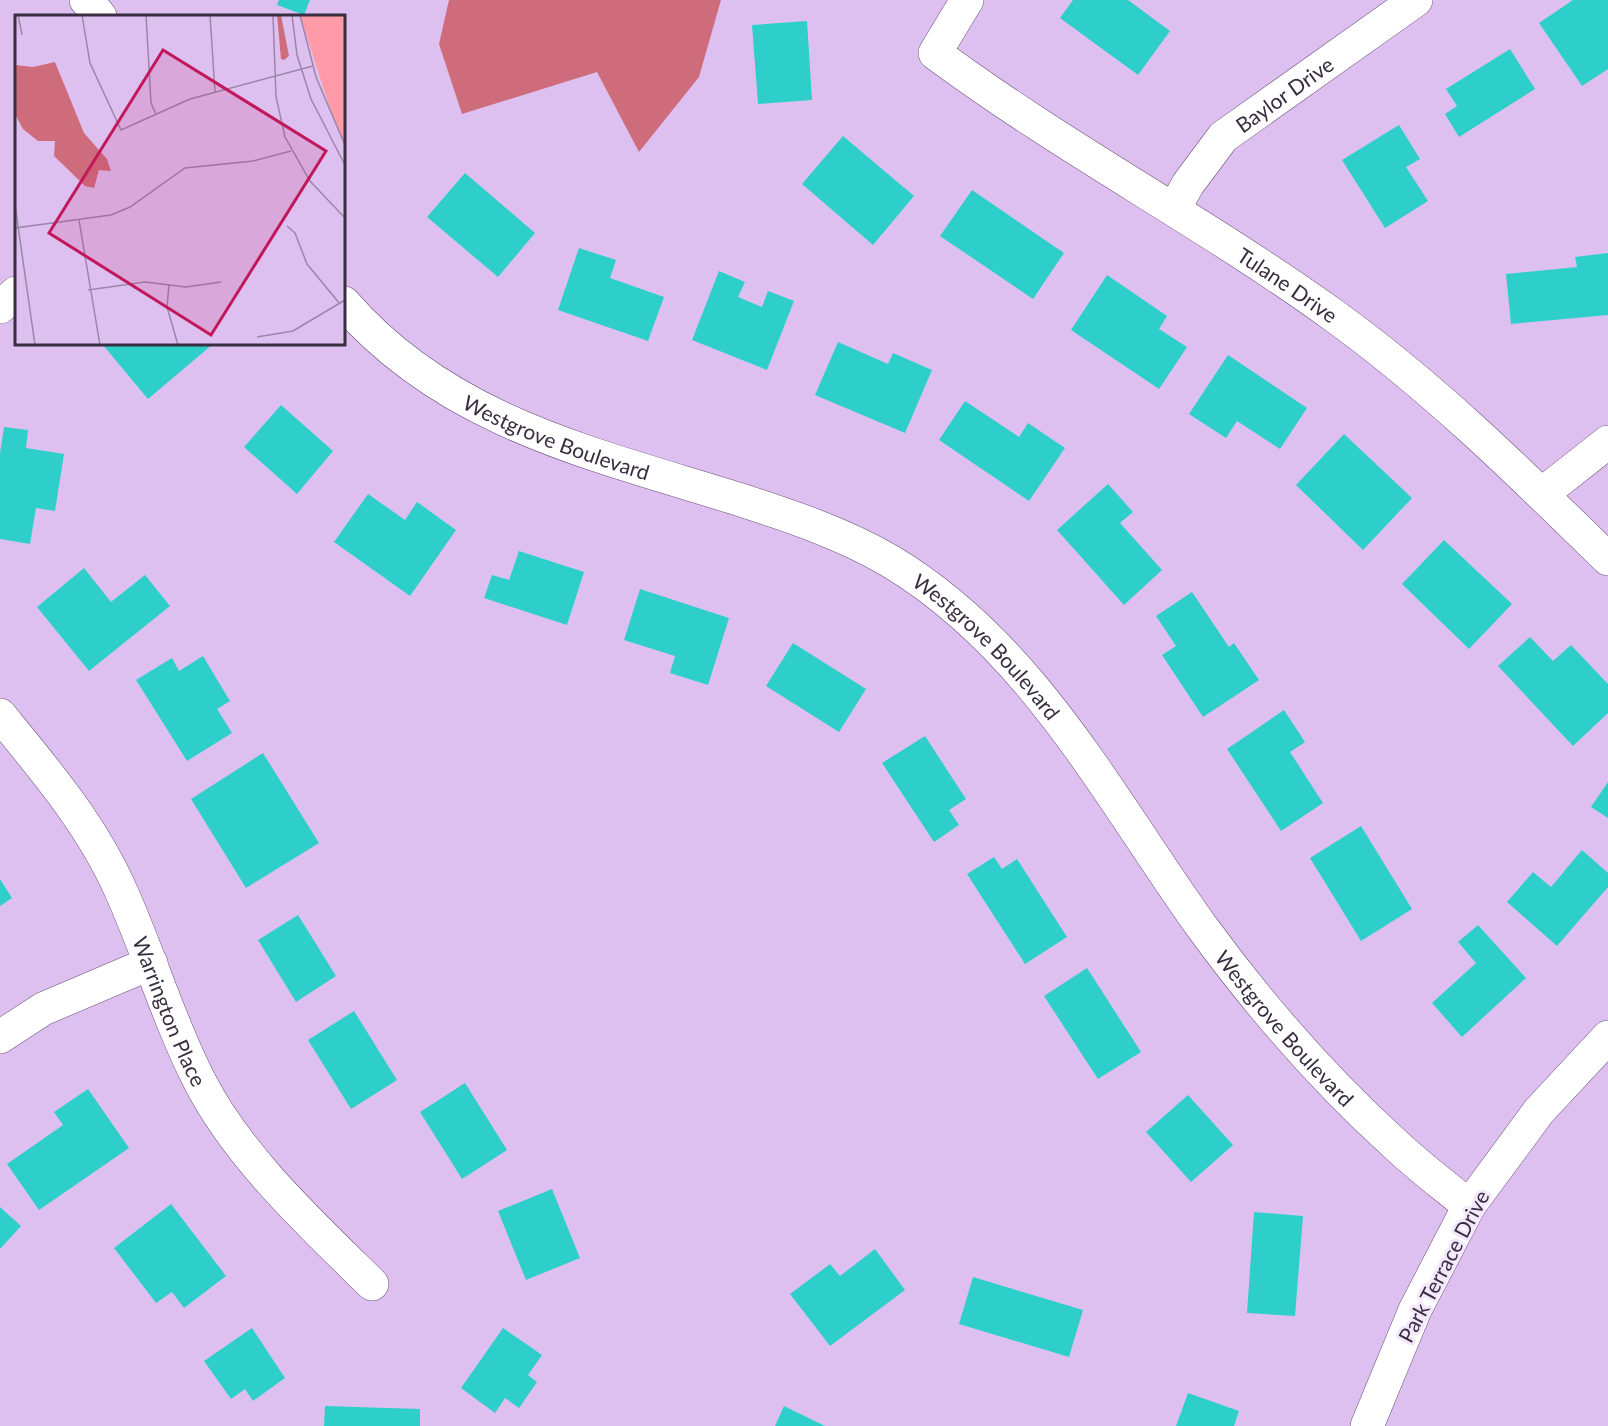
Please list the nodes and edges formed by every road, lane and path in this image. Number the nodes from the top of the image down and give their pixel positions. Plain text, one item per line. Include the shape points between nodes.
1 (86, 0) edge
2 (967, 0) edge
3 (1416, 0) edge
4 (99, 15) edge
5 (1174, 208) junction
6 (15, 294) edge
7 (345, 304) edge
8 (0, 307) edge
9 (1608, 442) edge
10 (1542, 494) junction
11 (1608, 559) edge
12 (0, 715) edge
13 (151, 963) junction
14 (0, 1037) edge
15 (1608, 1037) edge
16 (1469, 1206) junction
17 (372, 1284) dead end
18 (1367, 1426) edge

1 - 4 street
2 - 5 street, Tulane Drive via 935,53 996,98
3 - 5 street, Baylor Drive via 1223,137
5 - 10 street, Tulane Drive via 1351,329 1477,433
6 - 8 street
7 - 16 street, Westgrove Boulevard via 403,361 486,413 544,438 825,529 889,561 948,600 996,644 1035,688 1262,1006 1396,1146
9 - 10 street
10 - 11 street, Tulane Drive
12 - 13 street, Warrington Place via 83,823 121,890
13 - 14 street via 43,1009
13 - 17 street, Warrington Place via 199,1081 235,1137 293,1205
15 - 16 street, Park Terrace Drive via 1539,1111
16 - 18 street, Park Terrace Drive via 1415,1310

